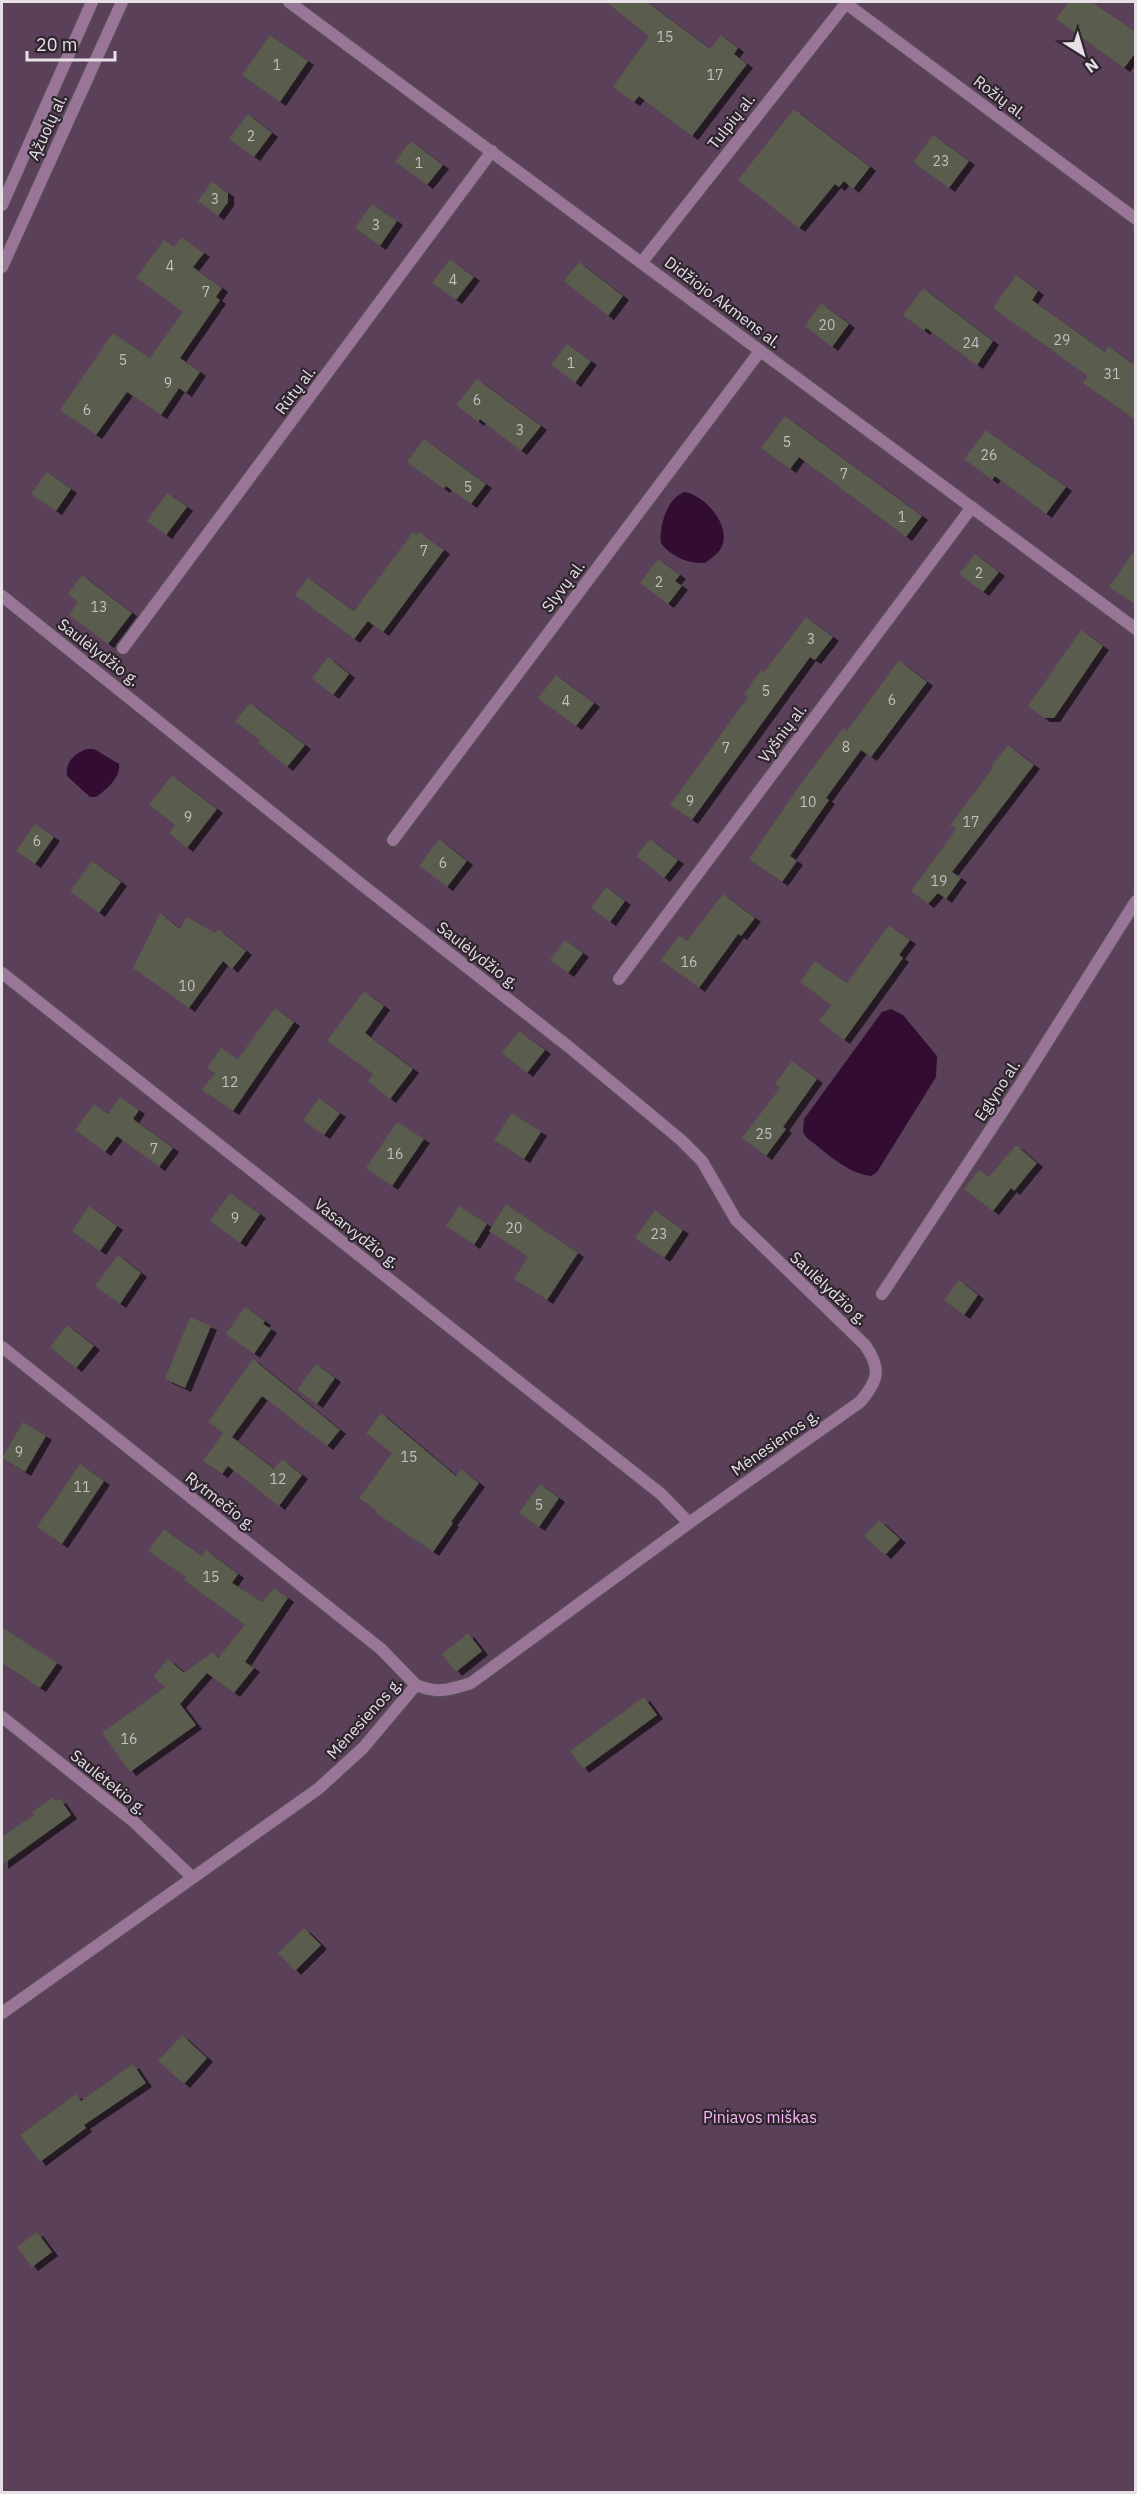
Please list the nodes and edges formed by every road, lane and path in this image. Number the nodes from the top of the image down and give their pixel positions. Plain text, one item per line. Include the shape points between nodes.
1 (92, 2) edge
2 (123, 2) edge
3 (289, 2) edge
4 (846, 2) edge
5 (492, 151) junction
6 (2, 205) edge
7 (1136, 219) edge
8 (642, 262) junction
9 (2, 267) edge
10 (760, 351) junction
11 (972, 507) junction
12 (2, 597) edge
13 (1136, 629) edge
14 (123, 648) dead end
15 (393, 840) dead end
16 (1136, 901) edge
17 (2, 973) edge
18 (619, 980) dead end
19 (882, 1294) dead end
20 (2, 1347) edge
21 (873, 1387) joint
22 (689, 1523) junction
23 (416, 1685) junction
24 (2, 1717) edge
25 (192, 1877) junction
26 (2, 2013) edge

1 - 6 street
2 - 9 street, Ąžuolų al.
3 - 5 street, Didžiojo Akmens al.
4 - 7 street, Rožių al.
4 - 8 street, Tulpių al.
5 - 8 street, Didžiojo Akmens al.
5 - 14 street, Rūtų al.
8 - 10 street, Didžiojo Akmens al.
10 - 11 street, Didžiojo Akmens al.
10 - 15 street, Slyvų al.
11 - 13 street, Didžiojo Akmens al.
11 - 18 street, Vyšnių al.
12 - 21 street, Saulėlydžio g. via 681,1140 702,1161 736,1220 865,1345 875,1359 877,1375
16 - 19 street, Eglyno al.
17 - 22 street, Vasarvydžio g. via 662,1494
20 - 23 street, Rytmečio g. via 381,1649
21 - 22 street, Mėnesienos g. via 860,1402
22 - 23 street, Mėnesienos g. via 471,1683 431,1692
23 - 25 street, Mėnesienos g. via 363,1748 318,1789
24 - 25 street, Saulėtekio g. via 133,1821
25 - 26 street, Mėnesienos g.

